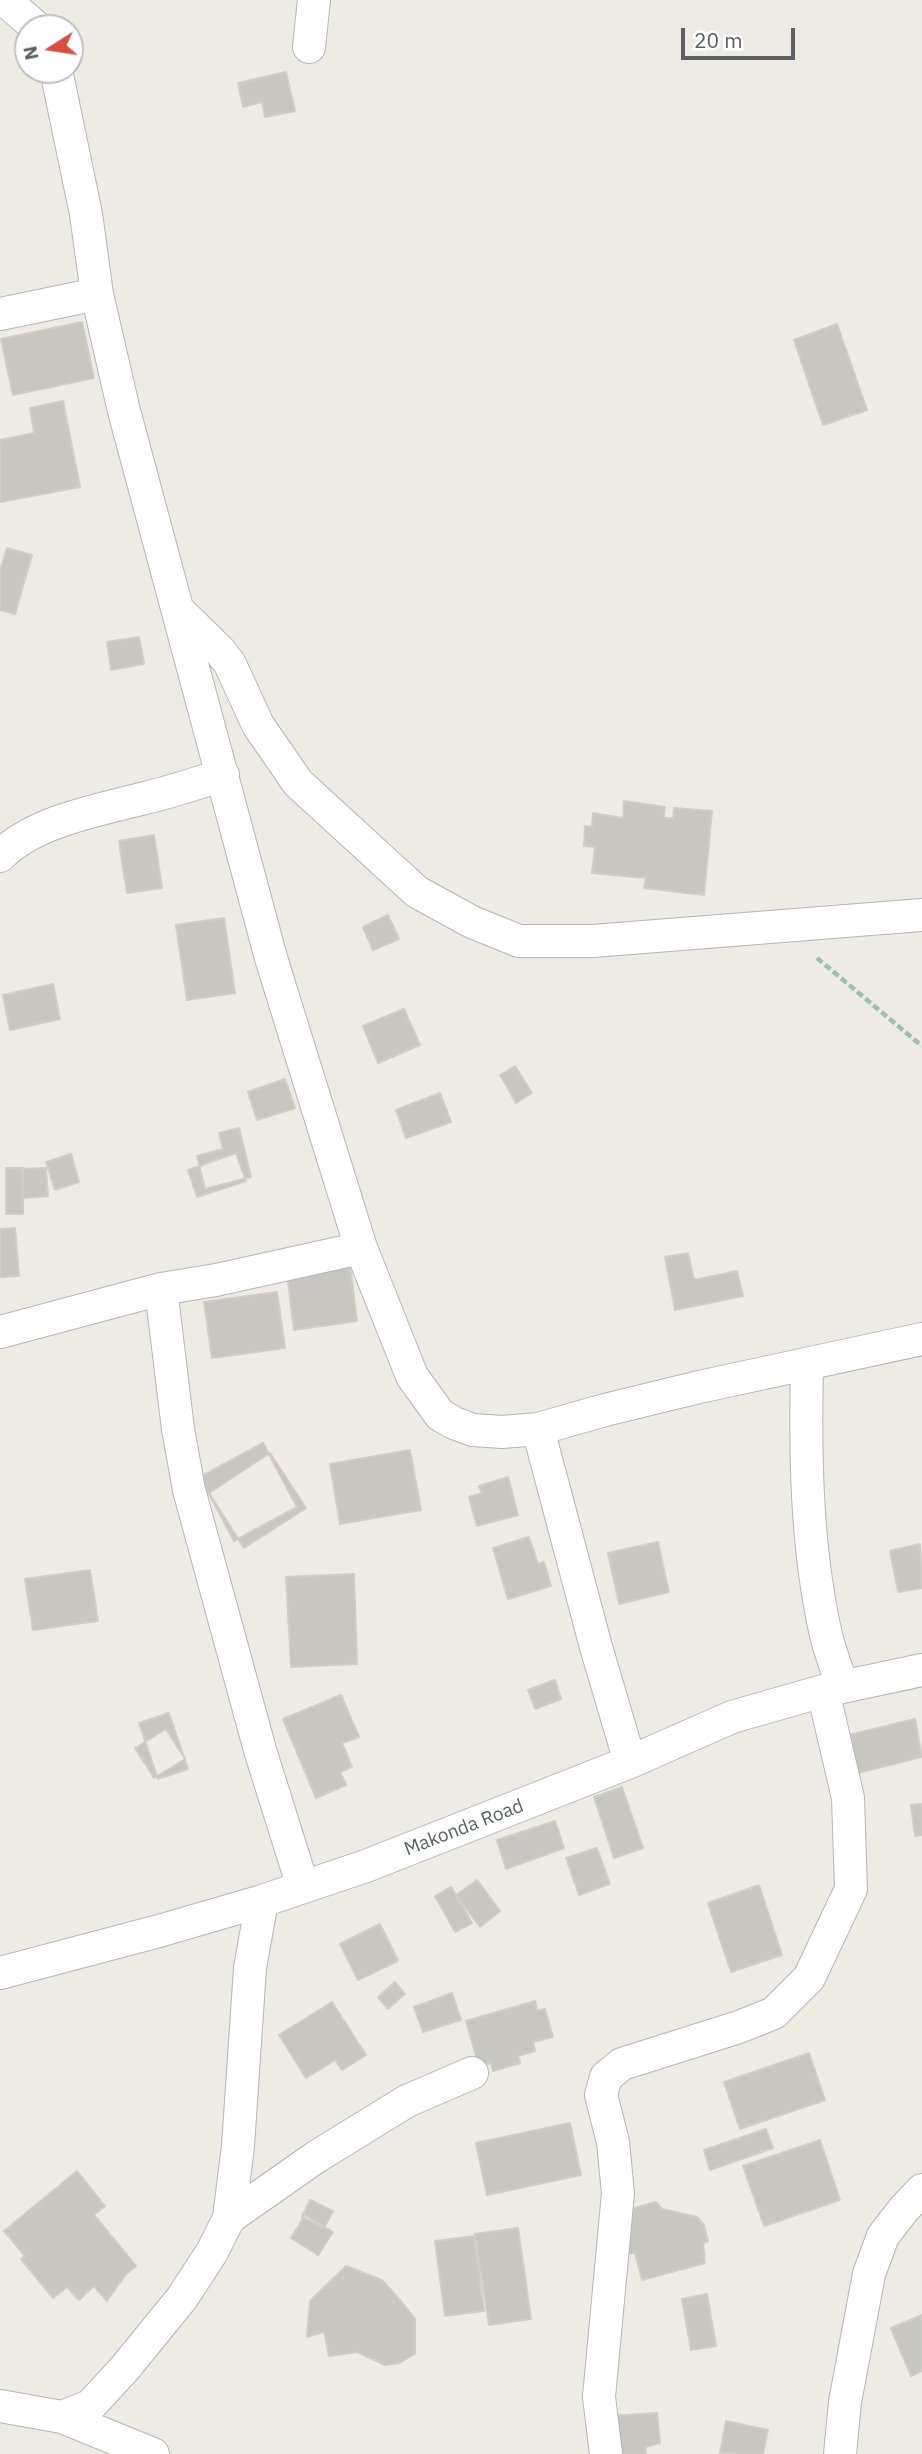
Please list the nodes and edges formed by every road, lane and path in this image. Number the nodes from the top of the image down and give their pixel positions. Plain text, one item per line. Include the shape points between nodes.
1 (5, 0) edge
2 (314, 0) edge
3 (31, 14) edge
4 (309, 47) dead end
5 (59, 84) edge
6 (97, 294) junction
7 (0, 314) edge
8 (179, 611) junction
9 (223, 775) junction
10 (0, 856) edge
11 (922, 915) edge
12 (774, 926) junction
13 (922, 1046) edge
14 (360, 1248) junction
15 (161, 1289) junction
16 (0, 1332) edge
17 (922, 1339) edge
18 (807, 1365) junction
19 (538, 1429) junction
20 (922, 1670) edge
21 (833, 1689) junction
22 (631, 1762) junction
23 (303, 1887) junction
24 (262, 1901) junction
25 (0, 1973) edge
26 (472, 2073) dead end
27 (922, 2190) edge
28 (229, 2218) junction
29 (0, 2406) edge
30 (62, 2417) junction
31 (153, 2454) edge
32 (606, 2454) edge
33 (840, 2454) edge

1 - 3 street
2 - 4 street
5 - 6 street
6 - 7 street
6 - 8 street
8 - 9 street
8 - 12 street via 230,664 258,725 298,783 417,892 472,922 519,941 593,941
9 - 10 street via 72,815 14,843
9 - 14 street via 271,958
11 - 12 street
12 - 13 path
14 - 15 street
14 - 19 street via 412,1376 440,1415 473,1430
15 - 16 street
15 - 23 street via 189,1490 260,1750
17 - 18 street
18 - 19 street via 686,1390
18 - 21 street via 806,1496
19 - 22 street
20 - 21 street, Makonda Road
21 - 22 street, Makonda Road via 732,1717
21 - 32 street via 848,1798 851,1889 809,1978 774,2013 622,2064 606,2077 601,2095 613,2142 618,2193 600,2397
22 - 23 street, Makonda Road
23 - 24 street, Makonda Road
24 - 25 street, Makonda Road
24 - 28 street via 250,1968
26 - 28 street via 407,2101
27 - 33 street via 883,2236 869,2274
28 - 30 street via 182,2298 125,2368 90,2406
29 - 30 street
30 - 31 street

